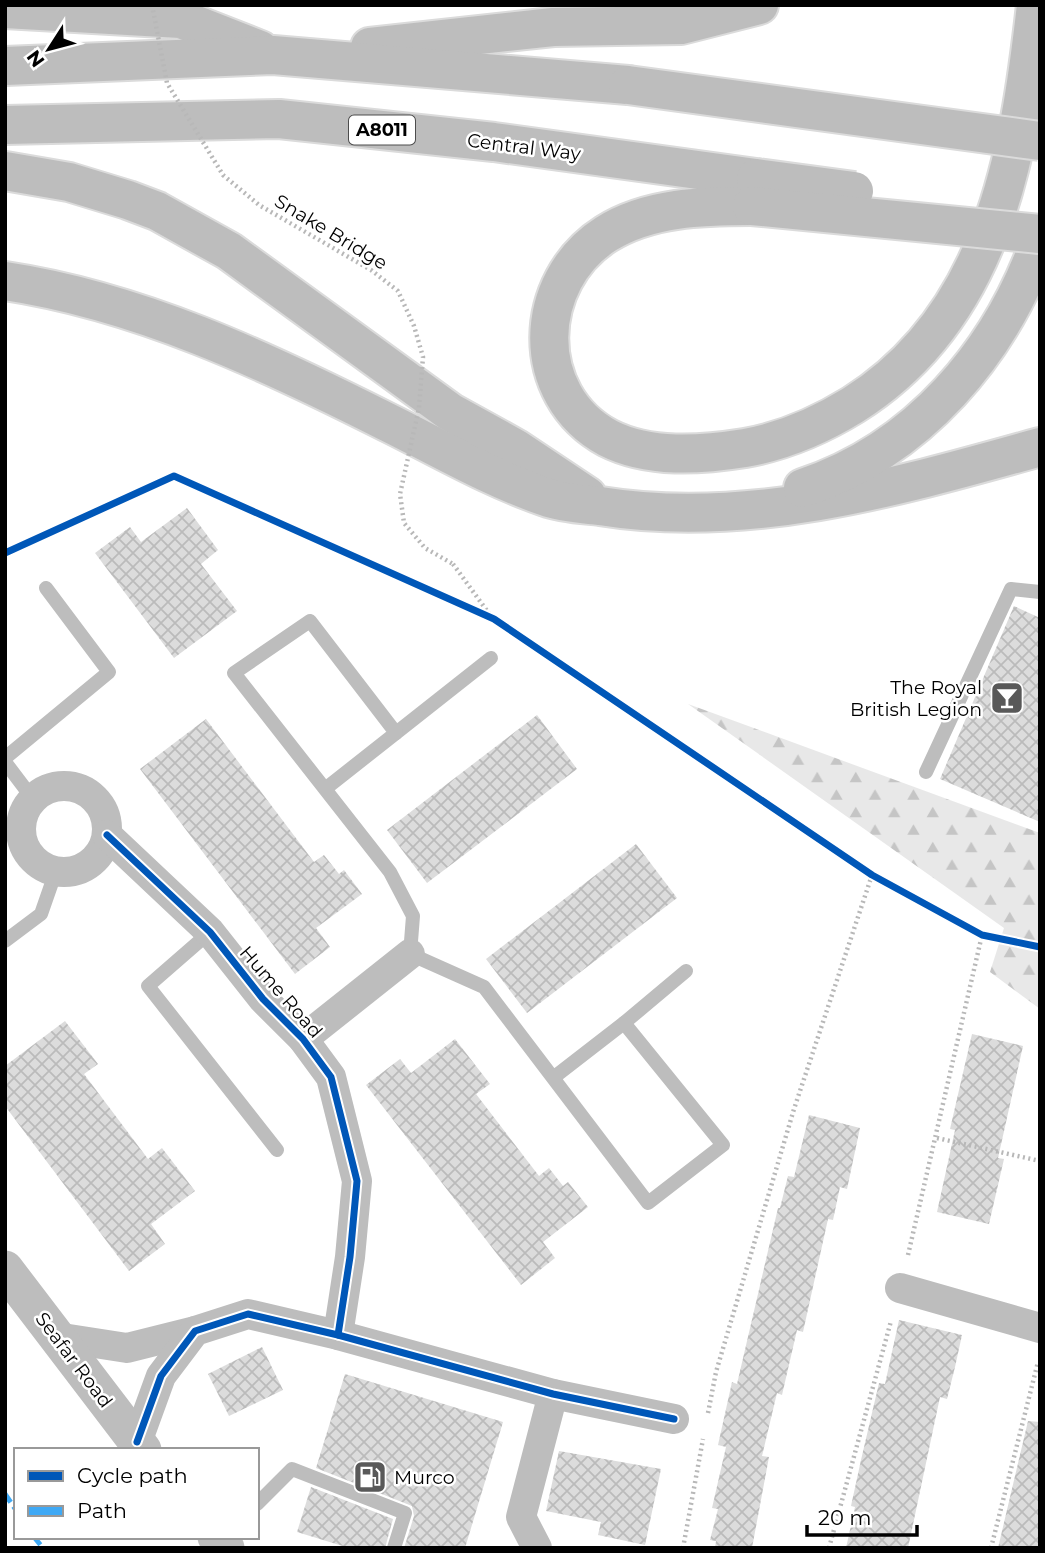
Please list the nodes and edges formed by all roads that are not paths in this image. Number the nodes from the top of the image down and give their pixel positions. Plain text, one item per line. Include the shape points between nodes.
1 (759, 5) edge
2 (1036, 5) edge
3 (5, 9) edge
4 (284, 56) junction
5 (5, 66) edge
6 (5, 125) edge
7 (1040, 141) edge
8 (5, 171) edge
9 (754, 192) junction
10 (1040, 216) edge
11 (1040, 234) edge
12 (1040, 241) edge
13 (5, 281) edge
14 (1040, 447) edge
15 (604, 507) junction
16 (703, 515) junction
17 (46, 588) dead end
18 (1040, 592) edge
19 (491, 658) dead end
20 (396, 733) junction
21 (5, 760) edge
22 (926, 772) dead end
23 (326, 789) junction
24 (33, 799) junction
25 (107, 835) junction
26 (56, 871) junction
27 (210, 932) junction
28 (5, 941) edge
29 (410, 954) junction
30 (686, 971) dead end
31 (624, 1023) junction
32 (303, 1038) junction
33 (553, 1078) junction
34 (277, 1150) dead end
35 (5, 1269) edge
36 (900, 1288) road end
37 (1040, 1328) edge
38 (195, 1331) junction
39 (338, 1335) junction
40 (56, 1337) junction
41 (553, 1394) junction
42 (674, 1419) dead end
43 (140, 1446) edge
44 (259, 1501) edge
45 (394, 1548) edge
46 (537, 1548) edge

1 - 4 main road via 681,25 513,30
2 - 9 main road via 1025,105 980,259 962,294 920,350 872,393 773,443 735,450 662,453 631,448 606,437 585,421 554,372 548,343 550,314 560,285 604,235 633,221
3 - 4 main road via 181,19
4 - 5 main road
4 - 7 main road, bridge via 628,85
6 - 9 main road, Central Way / A8011 via 279,119 494,142
8 - 15 main road via 69,182 128,200 229,251 450,412
9 - 10 main road, Central Way / A8011, bridge
9 - 11 main road, bridge
12 - 16 main road via 1002,325 979,358 925,417 894,442 812,485
13 - 15 main road via 121,308 242,353 547,498
14 - 16 main road via 952,472 804,504
15 - 16 main road
17 - 21 lane via 109,672
18 - 22 lane via 1011,589
19 - 20 lane
20 - 23 lane
20 - 23 lane via 310,621 234,673
21 - 24 lane
23 - 29 lane via 390,872 413,916
24 - 25 street via 51,788 79,788 101,807
24 - 26 street via 22,818 24,845 32,858
25 - 26 street via 103,848 83,867
25 - 27 street, Hume Road
26 - 28 lane via 41,914
27 - 32 street, Hume Road via 263,999
27 - 34 lane via 148,986
29 - 32 street
29 - 33 lane via 484,987
30 - 31 lane
31 - 33 lane
31 - 33 lane via 723,1146 648,1203
32 - 39 street, Hume Road via 331,1077 357,1181
35 - 40 street, Seafar Road
36 - 37 street
38 - 39 street via 248,1314
38 - 40 street via 127,1348
38 - 43 street via 161,1377
39 - 41 street
40 - 43 street, Seafar Road
41 - 42 street
41 - 46 street via 521,1517
44 - 45 lane via 292,1469 404,1513

